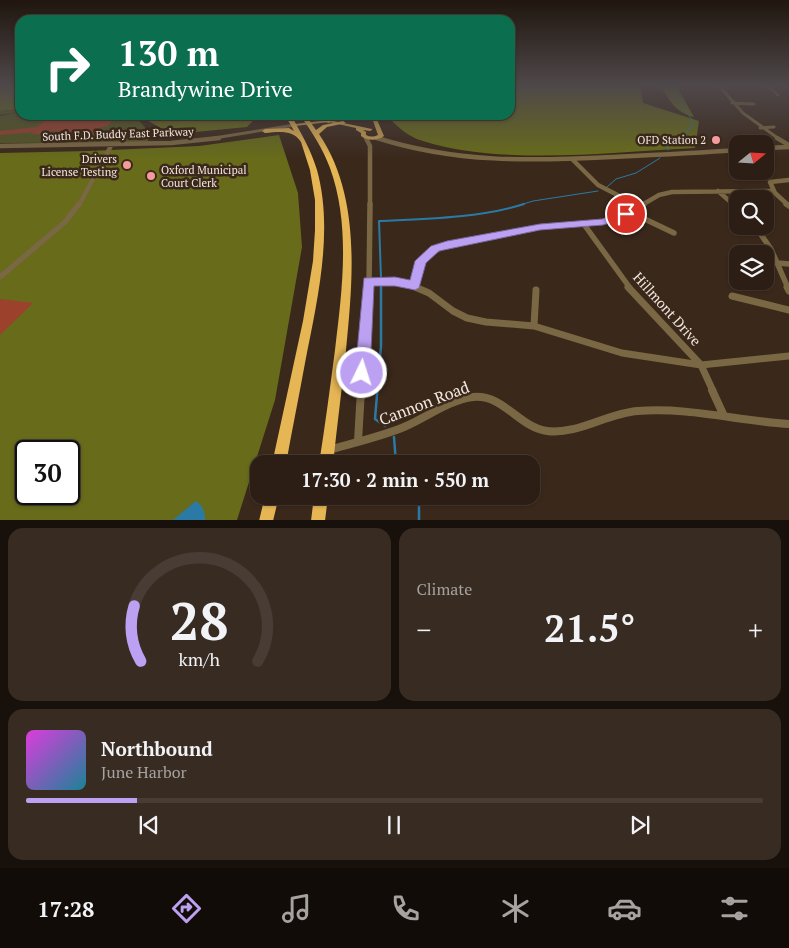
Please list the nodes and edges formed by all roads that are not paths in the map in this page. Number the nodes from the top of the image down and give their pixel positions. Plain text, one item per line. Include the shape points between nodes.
1 (738, 109) edge
2 (286, 120) edge
3 (290, 120) edge
4 (303, 120) edge
5 (307, 120) edge
6 (321, 120) edge
7 (321, 120) edge
8 (375, 120) edge
9 (329, 121) junction
10 (376, 123) junction
11 (346, 124) junction
12 (295, 125) junction
13 (357, 127) junction
14 (774, 127) dead end
15 (760, 128) junction
16 (265, 131) junction
17 (316, 133) junction
18 (376, 134) junction
19 (365, 135) junction
20 (303, 140) junction
21 (385, 141) junction
22 (112, 144) junction
23 (401, 144) junction
24 (0, 146) edge
25 (370, 146) junction
26 (789, 146) edge
27 (774, 147) edge
28 (729, 151) edge
29 (573, 160) junction
30 (789, 180) edge
31 (772, 190) edge
32 (718, 191) junction
33 (729, 191) edge
34 (774, 193) edge
35 (729, 201) edge
36 (639, 206) junction
37 (789, 206) edge
38 (630, 212) junction
39 (583, 223) junction
40 (674, 233) dead end
41 (763, 235) edge
42 (778, 262) junction
43 (789, 264) edge
44 (0, 276) edge
45 (368, 281) junction
46 (415, 285) junction
47 (536, 290) dead end
48 (789, 292) edge
49 (732, 296) dead end
50 (789, 310) edge
51 (534, 326) junction
52 (789, 356) edge
53 (701, 365) junction
54 (724, 416) junction
55 (789, 424) edge
56 (358, 441) junction
57 (328, 450) junction
58 (281, 455) edge
59 (327, 455) edge
60 (270, 505) edge
61 (320, 505) edge
62 (266, 520) edge
63 (318, 520) edge

1 - 15 street
2 - 16 highway
3 - 12 highway
4 - 12 main road
5 - 17 highway
6 - 9 highway
7 - 9 main road
8 - 10 main road
9 - 11 main road
10 - 13 main road
10 - 18 main road
11 - 13 main road
11 - 17 highway via 325,126
11 - 19 main road
12 - 16 street, South F.D. Buddy East Parkway
12 - 20 highway
13 - 18 main road
14 - 15 street
15 - 26 street
16 - 20 highway via 289,130
16 - 22 street, South F.D. Buddy East Parkway via 171,143
17 - 57 highway via 334,168 344,204 348,237 344,323
18 - 19 main road
18 - 19 main road
18 - 21 street
18 - 23 street
18 - 25 street
19 - 25 street
20 - 58 highway via 317,185 319,256
21 - 23 street
21 - 25 street
22 - 24 street, South F.D. Buddy East Parkway
22 - 44 street via 76,210
23 - 29 street via 481,159
25 - 45 street
26 - 27 street
28 - 29 street
29 - 36 street via 598,185
30 - 31 street via 770,182
32 - 33 street
32 - 35 street
32 - 36 street via 662,194
34 - 37 street
36 - 38 street
38 - 39 street via 603,222
38 - 40 street
39 - 46 street via 540,227 435,248 421,261
39 - 53 street, Hillmont Drive via 627,285
41 - 42 street
42 - 43 street
42 - 48 street
45 - 46 street
45 - 56 street
46 - 51 street via 467,318
47 - 51 street
49 - 50 street
51 - 53 street via 622,353
52 - 53 street
53 - 54 street, Hillmont Drive
54 - 55 street, Cannon Road
54 - 56 street, Cannon Road via 636,411 564,431 546,431 530,426 498,400 486,396 471,397 410,425
56 - 57 street, Cannon Road
57 - 59 highway
60 - 62 highway
61 - 63 highway

